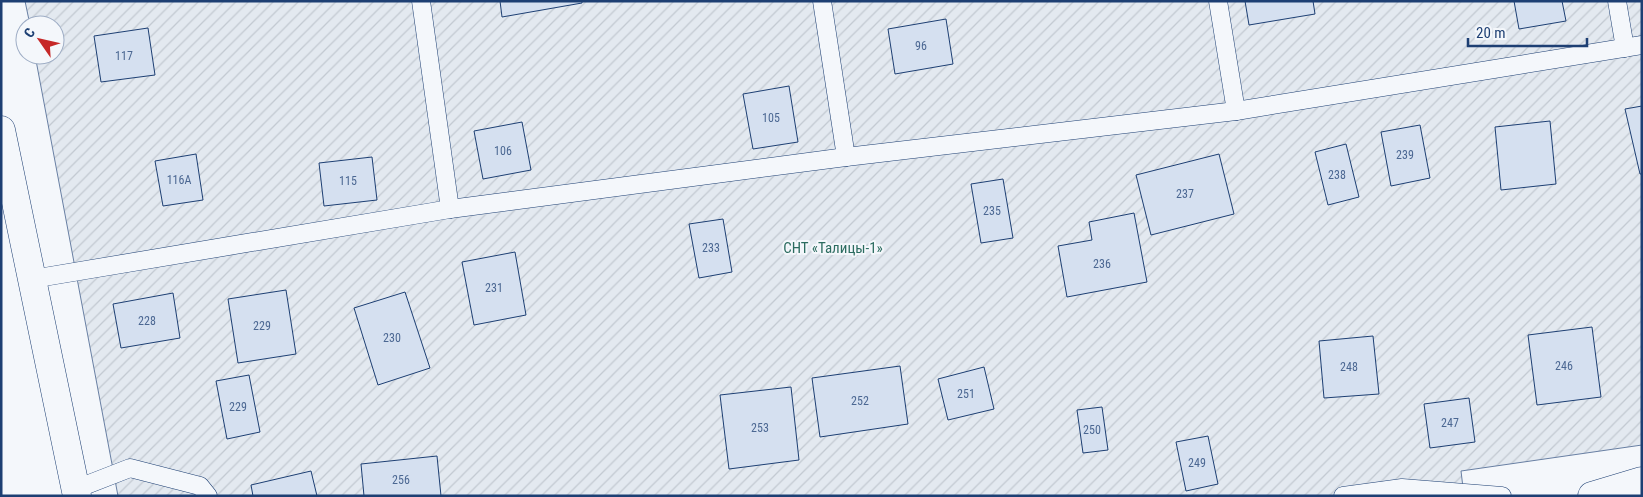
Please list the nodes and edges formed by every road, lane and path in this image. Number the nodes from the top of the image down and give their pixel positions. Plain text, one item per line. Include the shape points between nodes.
1 (421, 1) edge
2 (822, 1) edge
3 (1218, 1) edge
4 (1617, 1) edge
5 (1633, 46) edge
6 (1236, 111) junction
7 (1, 130) edge
8 (846, 157) junction
9 (450, 209) junction
10 (32, 279) junction
11 (1642, 481) edge
12 (77, 492) edge
13 (208, 496) edge
14 (1343, 496) edge
15 (1502, 496) edge
16 (1592, 496) edge

1 - 9 lane
2 - 8 lane
3 - 6 lane
4 - 5 lane
5 - 6 lane
6 - 8 lane
7 - 10 street
8 - 9 lane
9 - 10 lane
10 - 12 street
11 - 16 street
12 - 13 lane via 130,468 200,486
14 - 15 lane via 1402,488

